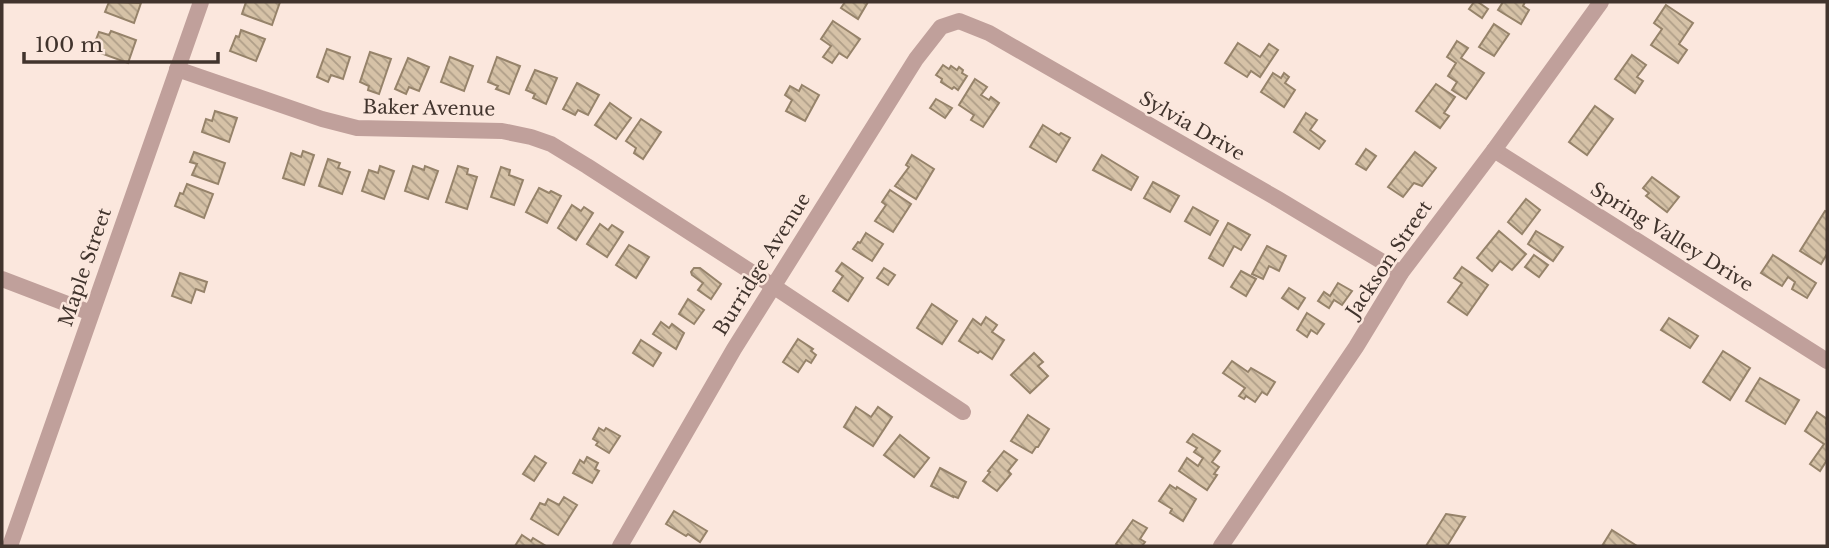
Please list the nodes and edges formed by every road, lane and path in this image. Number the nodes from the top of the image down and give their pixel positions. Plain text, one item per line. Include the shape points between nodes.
1 (201, 2) edge
2 (1601, 2) edge
3 (959, 21) joint
4 (177, 69) junction
5 (1493, 150) junction
6 (1401, 273) junction
7 (2, 279) edge
8 (773, 286) junction
9 (91, 313) junction
10 (1827, 360) edge
11 (963, 412) dead end
12 (10, 546) edge
13 (620, 546) edge
14 (1221, 546) edge

1 - 4 street, Maple Street
2 - 5 street, Jackson Street
3 - 6 street, Sylvia Drive via 989,33
3 - 8 street, Burridge Avenue via 941,27 916,59
4 - 8 street, Baker Avenue via 357,128 491,130 531,137 564,152
4 - 9 street, Maple Street
5 - 6 street, Jackson Street
5 - 10 street, Spring Valley Drive
6 - 14 street, Jackson Street
7 - 9 street
8 - 11 street, Baker Avenue
8 - 13 street, Burridge Avenue
9 - 12 street, Maple Street

